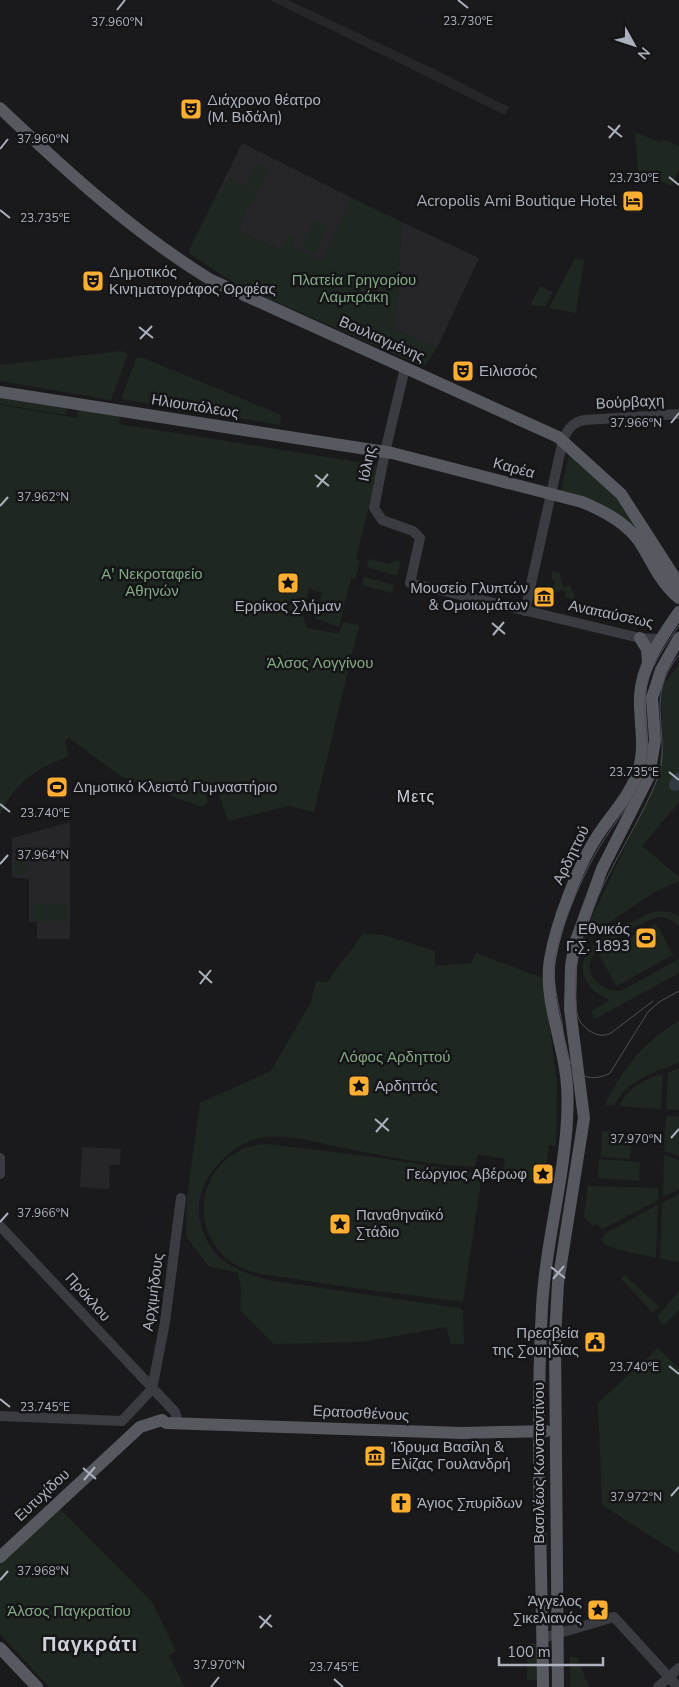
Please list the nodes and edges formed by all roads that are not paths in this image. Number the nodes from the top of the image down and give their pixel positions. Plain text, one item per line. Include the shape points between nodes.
1 (0, 108) edge
2 (405, 368) junction
3 (0, 392) edge
4 (679, 414) edge
5 (563, 440) junction
6 (385, 452) junction
7 (550, 494) junction
8 (662, 581) junction
9 (410, 583) joint
10 (679, 584) edge
11 (679, 598) edge
12 (525, 611) junction
13 (677, 614) edge
14 (640, 638) junction
15 (679, 638) edge
16 (661, 639) junction
17 (648, 664) junction
18 (565, 1069) joint
19 (0, 1158) edge
20 (0, 1174) edge
21 (181, 1198) dead end
22 (0, 1226) edge
23 (152, 1389) junction
24 (0, 1416) edge
25 (122, 1421) junction
26 (172, 1422) junction
27 (554, 1431) junction
28 (540, 1432) junction
29 (132, 1435) junction
30 (0, 1557) edge
31 (557, 1634) junction
32 (543, 1638) junction
33 (0, 1648) edge
34 (679, 1668) edge
35 (669, 1677) junction
36 (37, 1687) edge
37 (544, 1687) edge
38 (558, 1687) edge
39 (658, 1687) edge
40 (678, 1687) edge

1 - 2 main road, Βουλιαγμένης via 70,174 193,269 227,288
2 - 5 main road, Βουλιαγμένης
2 - 6 street, Ιόλης
3 - 6 main road, Ηλιουπόλεως
4 - 5 street, Βούρβαχη via 578,421 567,430
5 - 7 street
5 - 10 main road, Βουλιαγμένης via 621,494
6 - 7 main road, Καρέα
6 - 9 street, Ιόλης via 374,504 376,514 384,522 416,532 421,540
7 - 8 main road, Καρέα via 592,506 628,530 640,542
7 - 12 street
8 - 11 main road
8 - 13 main road
9 - 12 street, Αναπαύσεως
12 - 14 street, Αναπαύσεως
13 - 16 main road, Αρδηττού
14 - 16 street, Αναπαύσεως
14 - 17 main road via 647,649
15 - 27 main road, Βασιλέως Κωνσταντίνου via 661,670 652,698 655,740 649,776 602,869 575,943 571,966 570,1009 584,1118 558,1284
16 - 17 main road, Αρδηττού
17 - 18 main road, Αρδηττού via 640,695 643,743 637,774 585,858 550,958 550,993
18 - 28 main road, Βασιλέως Κωνσταντίνου via 567,1122 542,1307
19 - 20 street
21 - 23 street, Αρχιμήδους via 165,1322
22 - 23 street, Πρόκλου
23 - 25 street
23 - 26 street, Πρόκλου via 174,1412
24 - 25 street
25 - 29 street
26 - 28 main road, Ερατοσθένους via 462,1434
26 - 29 main road, Ερατοσθένους via 162,1420 146,1424
27 - 28 main road, Ερατοσθένους
27 - 31 main road, Βασιλέως Κωνσταντίνου
28 - 32 main road, Βασιλέως Κωνσταντίνου
29 - 30 main road, Ευτυχίδου
31 - 32 street
31 - 35 street via 614,1617
31 - 38 main road, Βασιλέως Κωνσταντίνου
32 - 37 main road, Βασιλέως Κωνσταντίνου
33 - 36 main road
34 - 35 street
35 - 39 street
35 - 40 street

